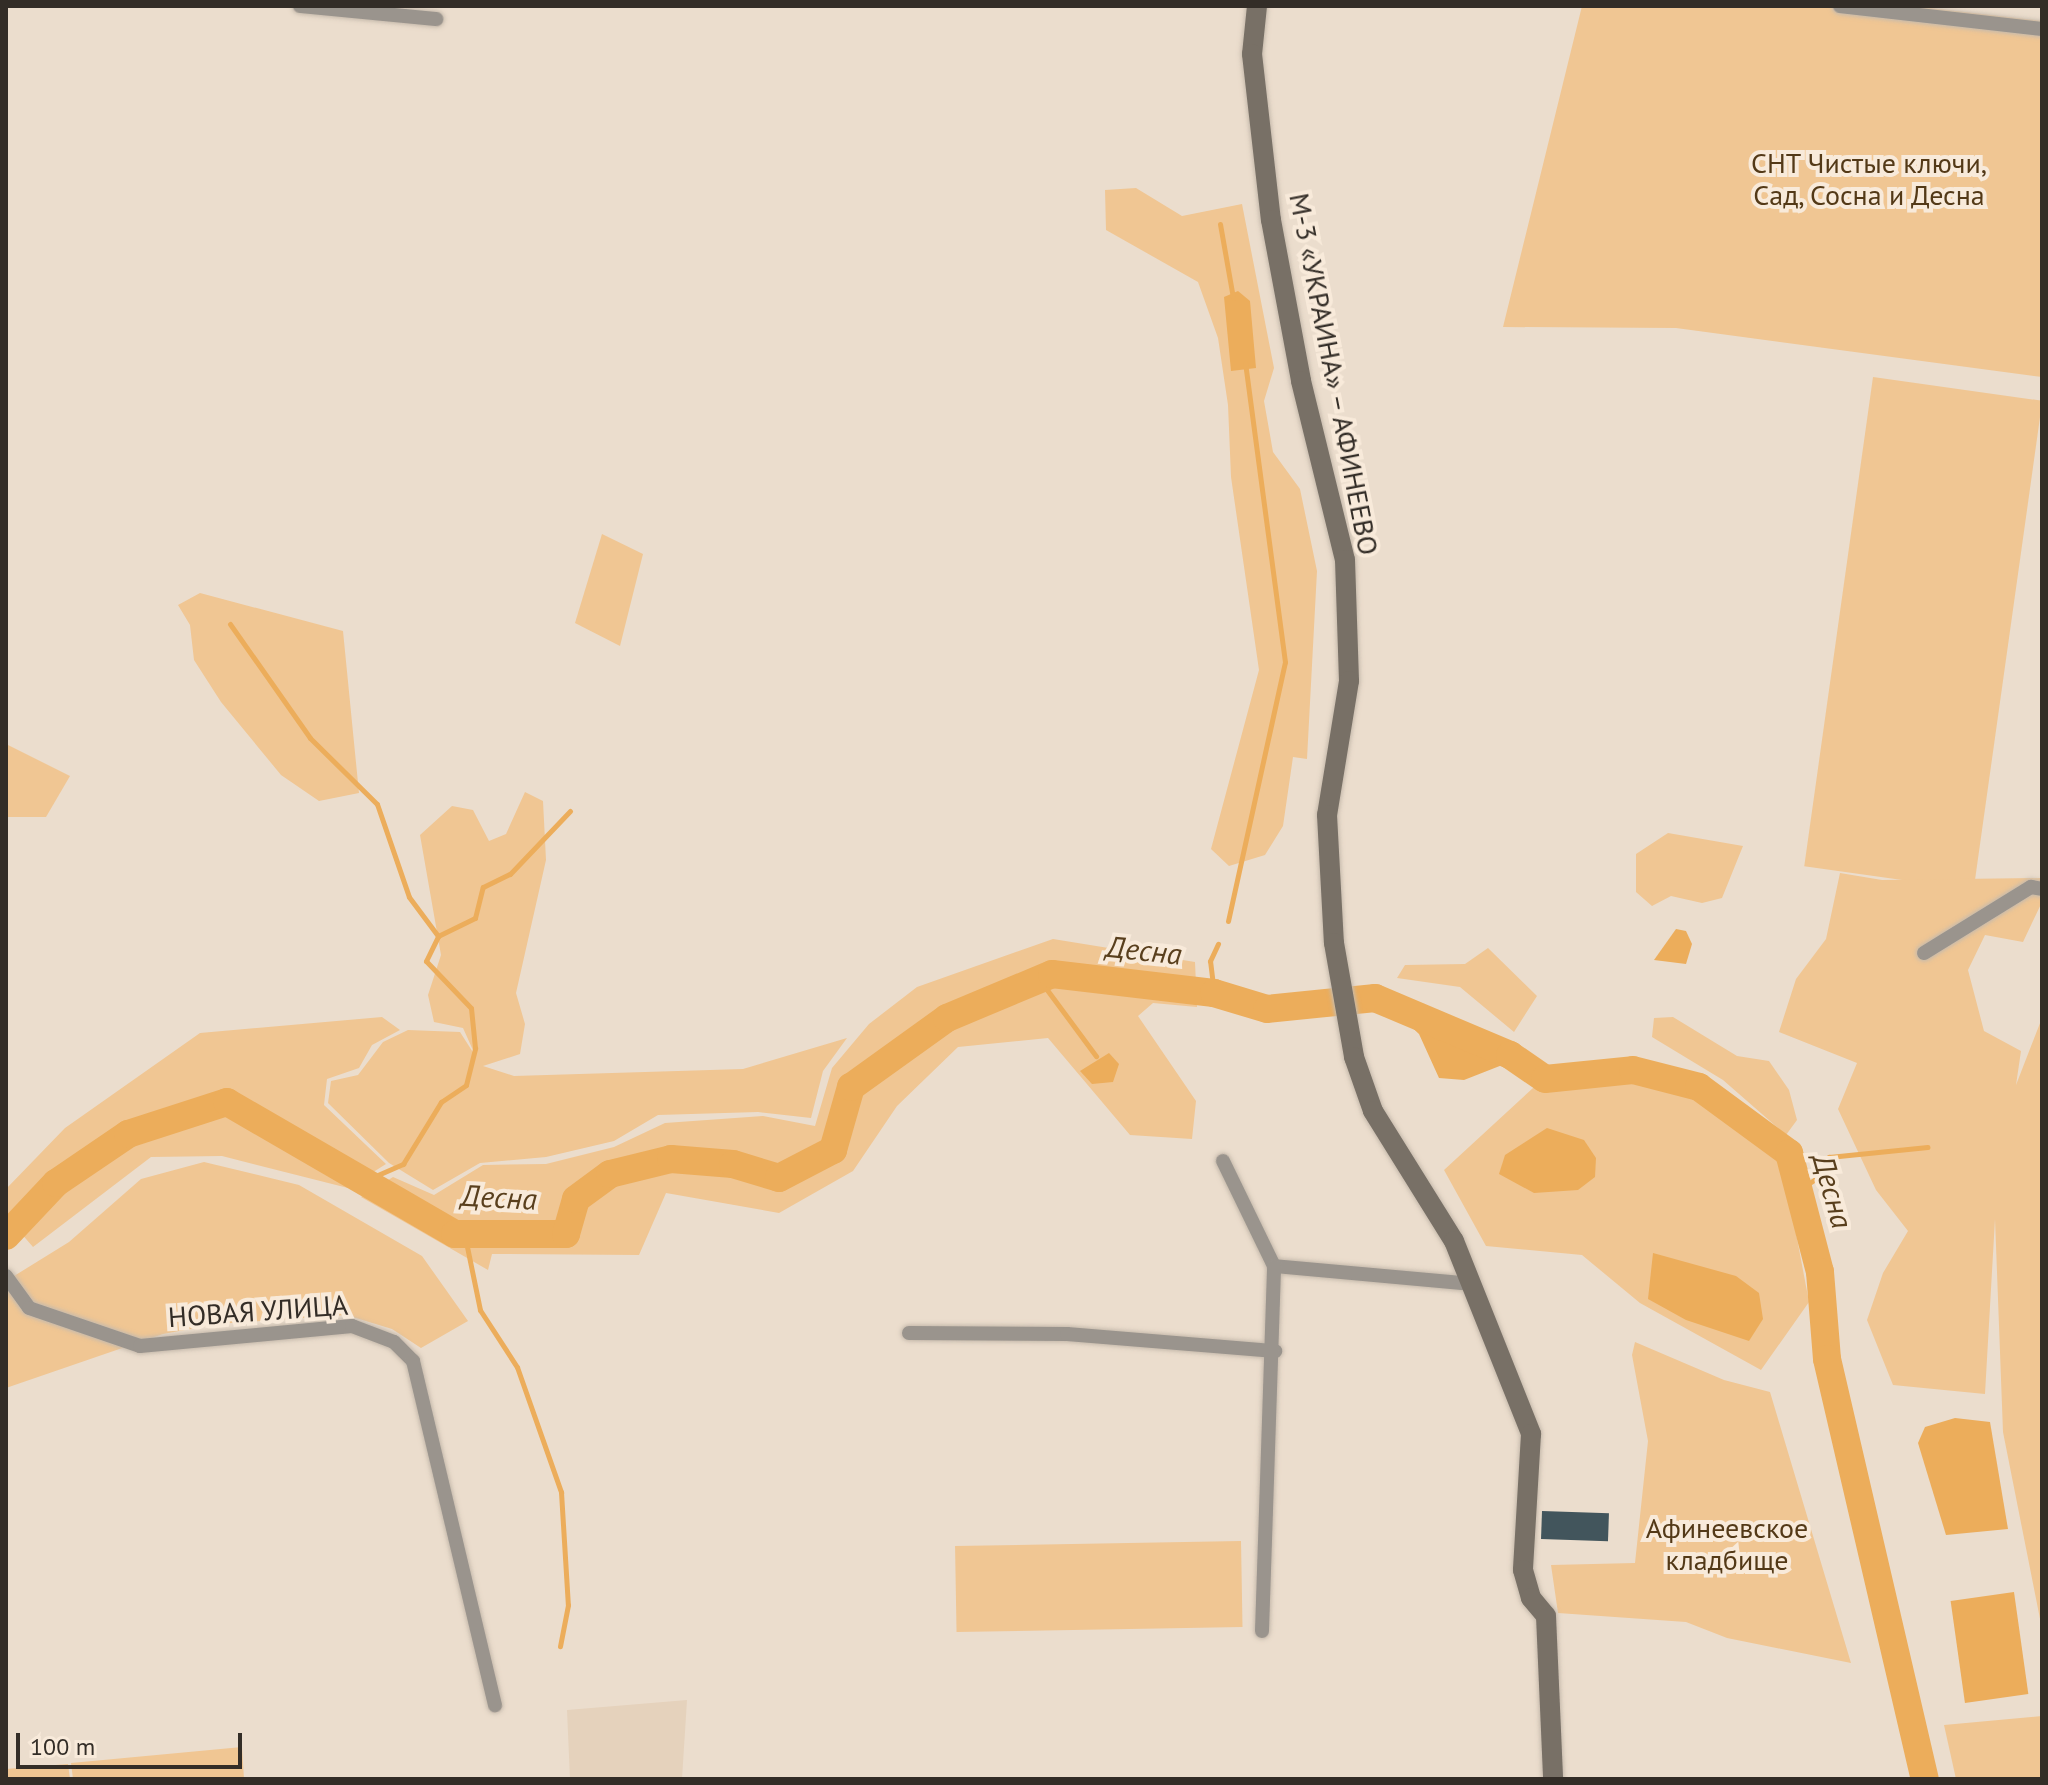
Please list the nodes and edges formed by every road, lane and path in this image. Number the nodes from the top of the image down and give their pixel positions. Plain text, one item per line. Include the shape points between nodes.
1 (300, 6) edge
2 (1257, 6) edge
3 (1840, 6) edge
4 (436, 19) dead end
5 (2042, 29) edge
6 (2042, 889) edge
7 (1924, 953) dead end
8 (1223, 1161) dead end
9 (1274, 1266) junction
10 (6, 1276) edge
11 (1471, 1284) junction
12 (909, 1333) dead end
13 (1275, 1351) junction
14 (1262, 1631) dead end
15 (495, 1705) dead end
16 (1553, 1779) edge

1 - 4 street
2 - 11 street, М-3 «УКРАИНА» – АФИНЕЕВО via 1252,54 1271,220 1301,381 1345,560 1349,681 1327,815 1334,943 1354,1057 1373,1111 1454,1241
3 - 5 street
6 - 7 street via 2031,887
8 - 9 street
9 - 11 street
9 - 13 street
10 - 15 street, НОВАЯ УЛИЦА via 29,1308 140,1346 352,1326 394,1342 413,1361
11 - 16 street, М-3 «УКРАИНА» – АФИНЕЕВО via 1531,1434 1523,1570 1531,1598 1546,1616
12 - 13 street via 1067,1334
13 - 14 street via 1259,1597

